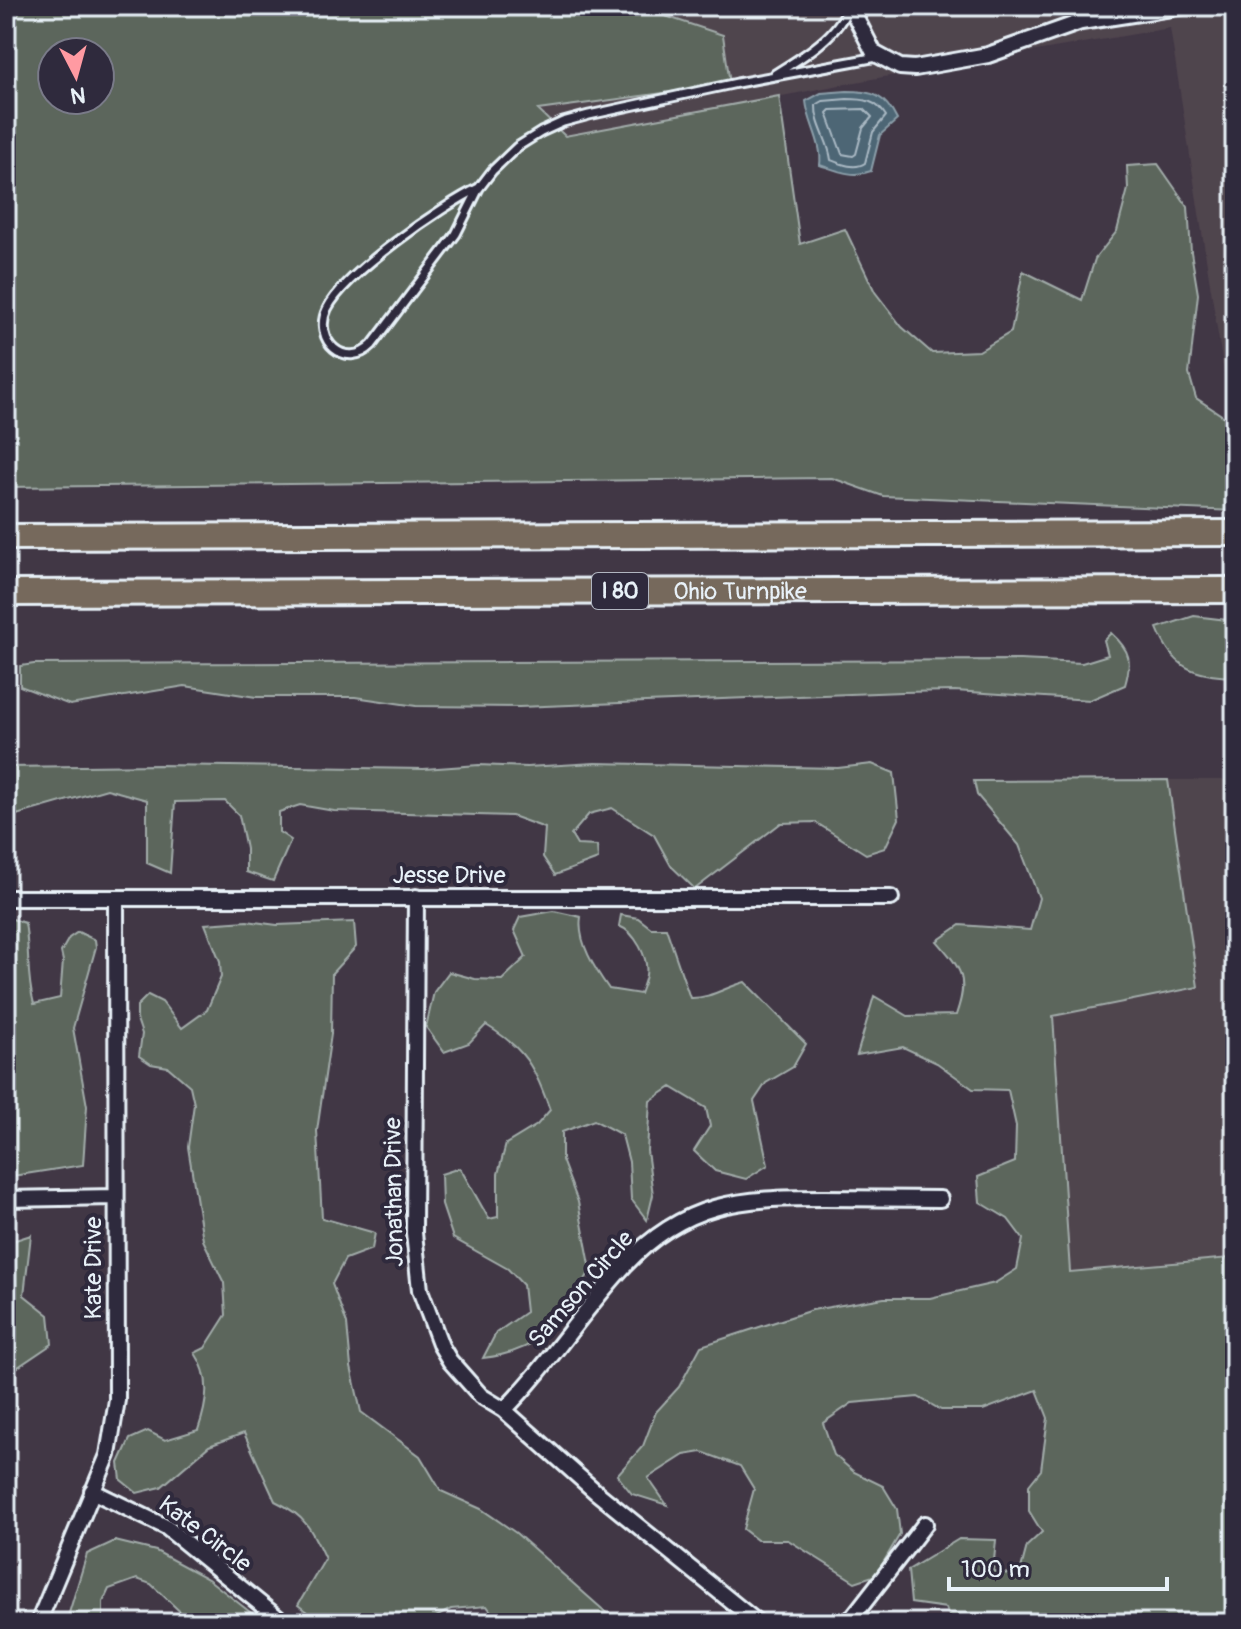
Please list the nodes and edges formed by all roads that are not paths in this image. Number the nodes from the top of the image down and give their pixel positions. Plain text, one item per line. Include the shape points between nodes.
1 (849, 6) edge
2 (1184, 6) edge
3 (880, 57) junction
4 (772, 76) junction
5 (479, 188) junction
6 (1235, 533) edge
7 (6, 537) edge
8 (1235, 590) edge
9 (6, 593) edge
10 (416, 897) junction
11 (6, 898) edge
12 (116, 898) junction
13 (891, 898) dead end
14 (115, 1197) junction
15 (6, 1199) edge
16 (940, 1199) dead end
17 (504, 1410) junction
18 (92, 1491) junction
19 (925, 1524) dead end
20 (38, 1623) edge
21 (284, 1623) edge
22 (758, 1623) edge
23 (848, 1623) edge

1 - 3 street
1 - 4 lane via 841,23
2 - 3 street via 1081,22 988,55 915,68
3 - 4 lane
4 - 5 lane via 563,122 517,147
5 - 5 lane via 456,234 372,345 348,355 332,349 324,320 339,292 384,251
6 - 7 highway
8 - 9 highway, Ohio Turnpike / I 80
10 - 12 street, Jesse Drive
10 - 13 street, Jesse Drive
10 - 17 street, Jonathan Drive via 414,1233 420,1290 450,1361 481,1396
11 - 12 street, Jesse Drive
12 - 14 street, Kate Drive
14 - 15 street
14 - 18 street, Kate Drive via 117,1400 108,1455
16 - 17 street, Samson Circle via 767,1198 698,1212 667,1229 626,1264
17 - 22 street, Jonathan Drive
18 - 20 street, Kate Drive
18 - 21 street, Kate Circle via 166,1527
19 - 23 street

